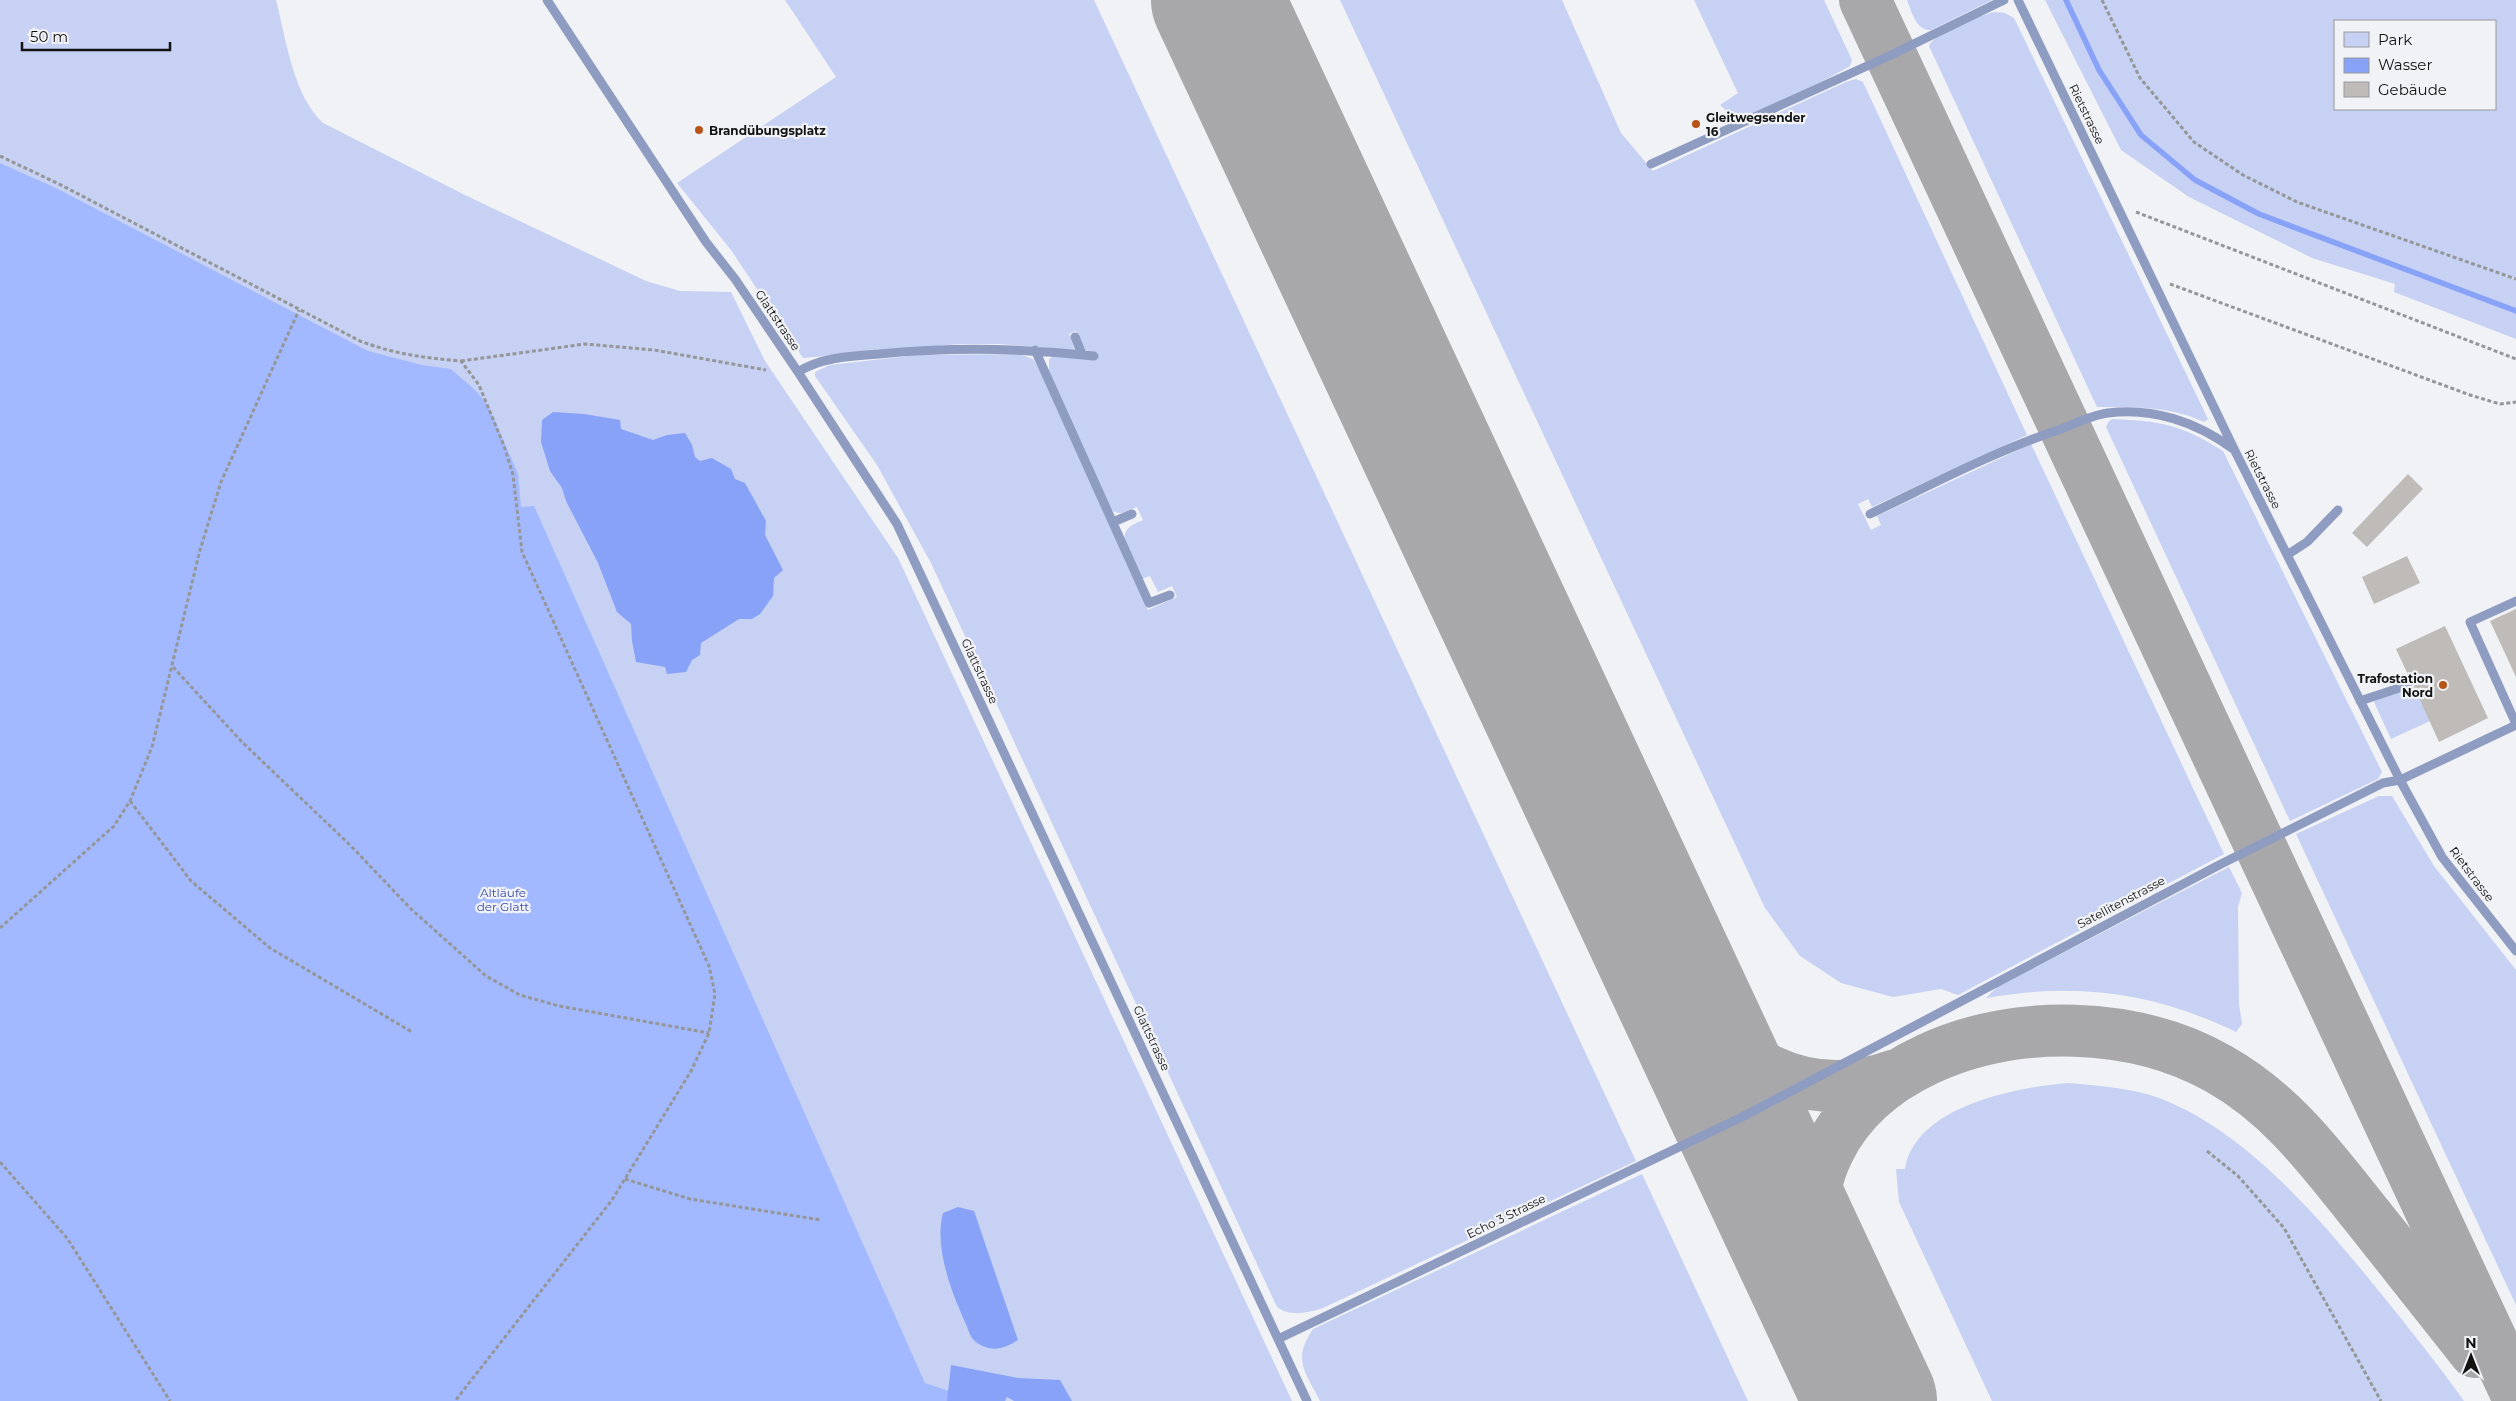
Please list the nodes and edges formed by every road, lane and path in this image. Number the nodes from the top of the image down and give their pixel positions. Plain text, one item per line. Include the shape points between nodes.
1 (547, 0) edge
2 (2004, 0) edge
3 (2018, 0) edge
4 (2102, 0) edge
5 (0, 156) edge
6 (1650, 164) dead end
7 (2116, 205) junction
8 (2151, 277) junction
9 (2516, 279) edge
10 (299, 310) junction
11 (1075, 337) dead end
12 (1035, 350) junction
13 (1082, 354) junction
14 (1094, 356) dead end
15 (2516, 359) edge
16 (461, 361) junction
17 (766, 370) dead end
18 (798, 372) junction
19 (2516, 402) edge
20 (2235, 451) junction
21 (2338, 510) dead end
22 (1132, 514) dead end
23 (1870, 514) dead end
24 (1113, 522) junction
25 (2287, 555) junction
26 (1170, 595) dead end
27 (2516, 601) edge
28 (172, 667) junction
29 (2408, 685) dead end
30 (2360, 700) junction
31 (2516, 724) edge
32 (2400, 780) junction
33 (130, 801) junction
34 (0, 928) edge
35 (2516, 951) edge
36 (412, 1032) dead end
37 (709, 1033) junction
38 (1744, 1116) joint
39 (2207, 1151) dead end
40 (0, 1162) edge
41 (625, 1180) junction
42 (821, 1220) dead end
43 (1278, 1339) junction
44 (170, 1401) edge
45 (455, 1401) edge
46 (1307, 1401) edge
47 (2381, 1401) edge

1 - 18 lane, Glattstrasse via 706,242
2 - 6 lane via 1881,60
3 - 7 lane, Rietstrasse
4 - 9 path via 2140,78 2194,142 2243,176 2297,202
5 - 10 path
7 - 8 lane, Rietstrasse
7 - 15 path
8 - 19 path via 2470,395 2500,404
8 - 20 lane, Rietstrasse
10 - 16 path via 360,342 387,351 412,357
10 - 28 path via 222,482 200,550
11 - 13 lane
12 - 13 lane
12 - 18 lane via 897,352 821,361
12 - 24 lane
13 - 14 lane
16 - 17 path via 585,344 654,350
16 - 37 path via 479,385 497,424 513,475 522,552 709,966 715,994
18 - 43 lane, Glattstrasse via 879,494 904,539
20 - 23 lane via 2206,431 2175,419 2142,413 2109,413 2025,441
20 - 25 lane, Rietstrasse
21 - 25 lane via 2307,542
22 - 24 lane
24 - 26 lane via 1149,603
25 - 30 lane, Rietstrasse
27 - 31 lane via 2470,622
28 - 33 path via 152,747
28 - 37 path via 242,742 351,846 411,909 486,976 520,995 559,1006
29 - 30 lane
30 - 32 lane, Rietstrasse
31 - 32 lane, Satellitenstrasse
32 - 35 lane, Rietstrasse via 2442,857
32 - 38 lane, Satellitenstrasse via 2383,784 2221,864
33 - 34 path via 114,826
33 - 36 path via 191,881 270,948
37 - 41 path via 691,1071
38 - 43 lane, Echo 3 Strasse
39 - 47 path via 2238,1176 2284,1228
40 - 44 path via 67,1238
41 - 42 path via 690,1199
41 - 45 path
43 - 46 lane, Glattstrasse

